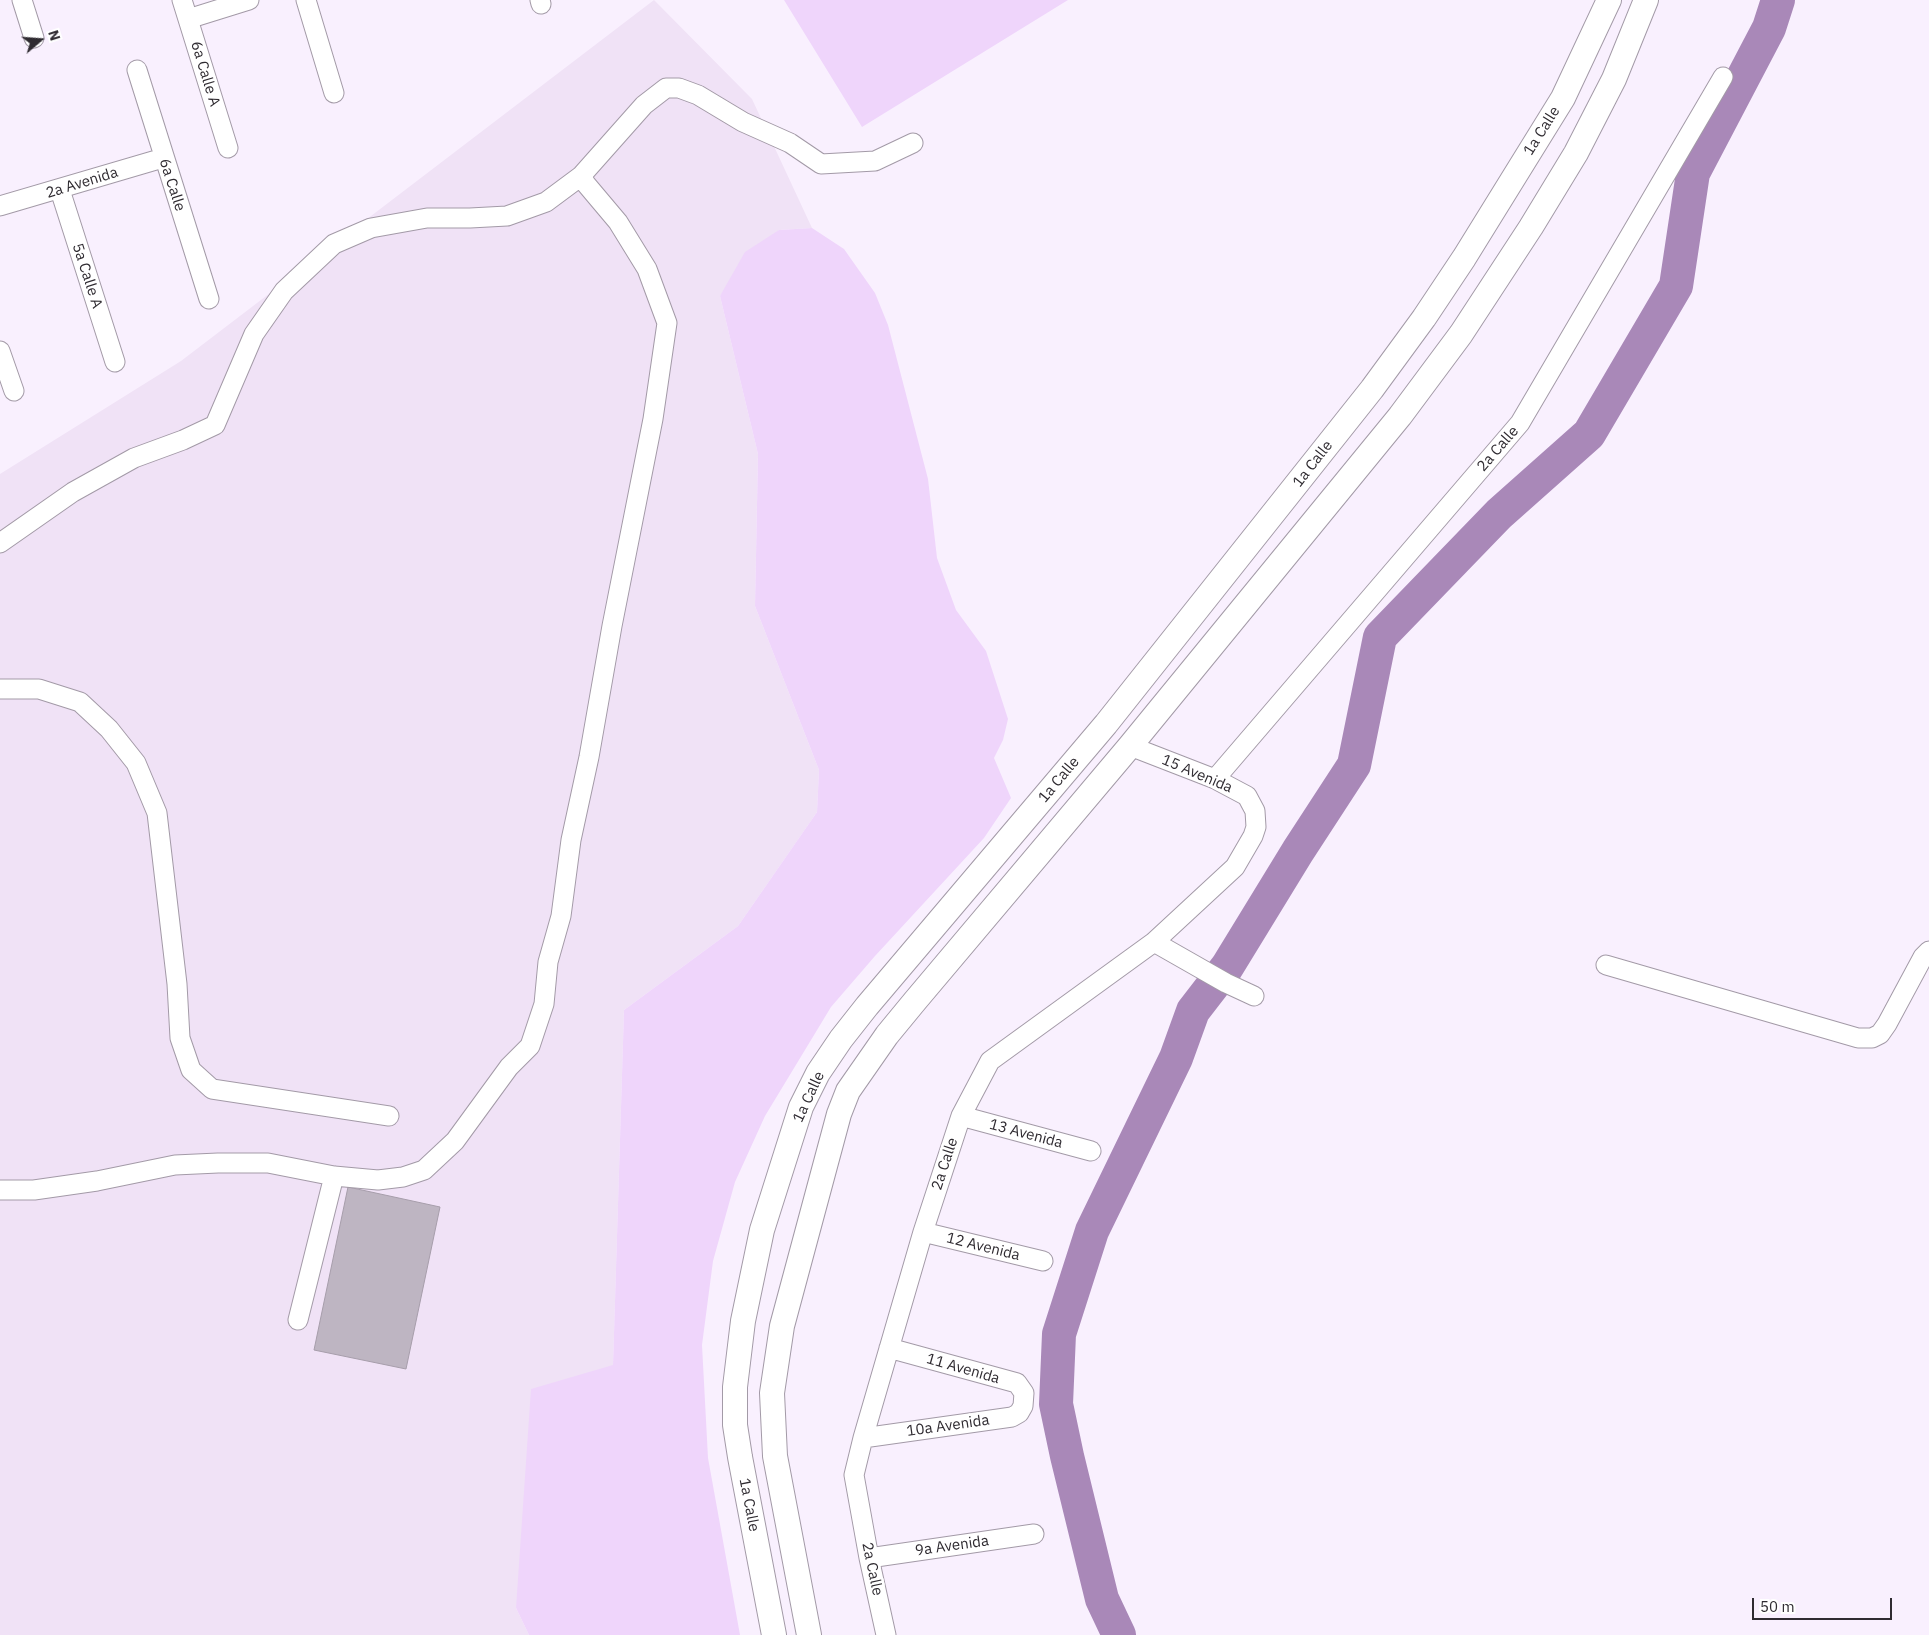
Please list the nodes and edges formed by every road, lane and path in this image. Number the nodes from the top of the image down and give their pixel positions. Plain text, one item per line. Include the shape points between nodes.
1 (22, 0) edge
2 (182, 0) edge
3 (249, 0) edge
4 (306, 0) edge
5 (1609, 0) edge
6 (1646, 0) edge
7 (188, 20) junction
8 (34, 38) dead end
9 (137, 70) dead end
10 (1723, 77) dead end
11 (334, 93) dead end
12 (913, 143) dead end
13 (228, 148) dead end
14 (164, 158) junction
15 (581, 176) junction
16 (60, 190) junction
17 (0, 206) edge
18 (209, 299) dead end
19 (0, 351) edge
20 (115, 362) dead end
21 (14, 390) dead end
22 (0, 543) edge
23 (0, 689) edge
24 (1130, 746) junction
25 (1215, 779) junction
26 (1255, 811) joint
27 (1154, 942) junction
28 (1929, 951) edge
29 (1606, 965) dead end
30 (1254, 996) dead end
31 (390, 1116) dead end
32 (961, 1116) junction
33 (1091, 1151) dead end
34 (334, 1176) junction
35 (0, 1190) edge
36 (923, 1232) junction
37 (1042, 1261) dead end
38 (298, 1320) dead end
39 (889, 1348) junction
40 (1024, 1402) joint
41 (863, 1438) junction
42 (1034, 1534) dead end
43 (869, 1558) junction
44 (774, 1635) edge
45 (809, 1635) edge
46 (886, 1635) edge

1 - 8 street
2 - 7 street, 6a Calle A
3 - 7 street
4 - 11 street
5 - 44 main road, 1a Calle via 1563,98 1464,258 1372,390 1106,724 872,999 818,1073 801,1107 762,1230 743,1321 735,1387 735,1425 740,1457
6 - 24 main road via 1614,79 1576,153 1461,334 1400,416
7 - 13 street, 6a Calle A
9 - 14 street, 6a Calle
10 - 25 street, 2a Calle via 1520,423
12 - 15 street via 875,161 820,164 790,143 743,122 698,95 678,88 666,88 644,105
14 - 16 street, 2a Avenida
14 - 18 street, 6a Calle
15 - 22 street via 546,202 507,216 427,218 371,228 334,244 284,290 254,334 215,425 134,458 73,492
15 - 34 street via 618,222 647,268 667,324 653,419 571,840 561,916 548,962 544,1004 530,1046 509,1067 455,1141 424,1170 378,1180
16 - 17 street, 2a Avenida
16 - 20 street, 5a Calle A
19 - 21 street
23 - 31 street via 39,689 80,702 109,729 136,763 157,813 177,984 180,1038 191,1070 212,1089
24 - 25 street, 15 Avenida
24 - 45 main road via 887,1035 848,1091 839,1114 782,1326 772,1393 776,1456
25 - 26 street, 15 Avenida via 1247,796
26 - 27 street, 2a Calle via 1257,819 1253,836 1235,867
27 - 30 street
27 - 32 street, 2a Calle via 990,1061
28 - 29 street via 1887,1024 1880,1034 1872,1038 1858,1038
32 - 33 street, 13 Avenida
32 - 36 street, 2a Calle
34 - 35 street via 268,1164 218,1163 175,1165 34,1190
34 - 38 street
36 - 37 street, 12 Avenida
36 - 39 street, 2a Calle
39 - 40 street, 11 Avenida via 1016,1383 1022,1390
39 - 41 street, 2a Calle
40 - 41 street, 10a Avenida via 1022,1410 1012,1417
41 - 43 street, 2a Calle via 854,1475
42 - 43 street, 9a Avenida
43 - 46 street, 2a Calle

